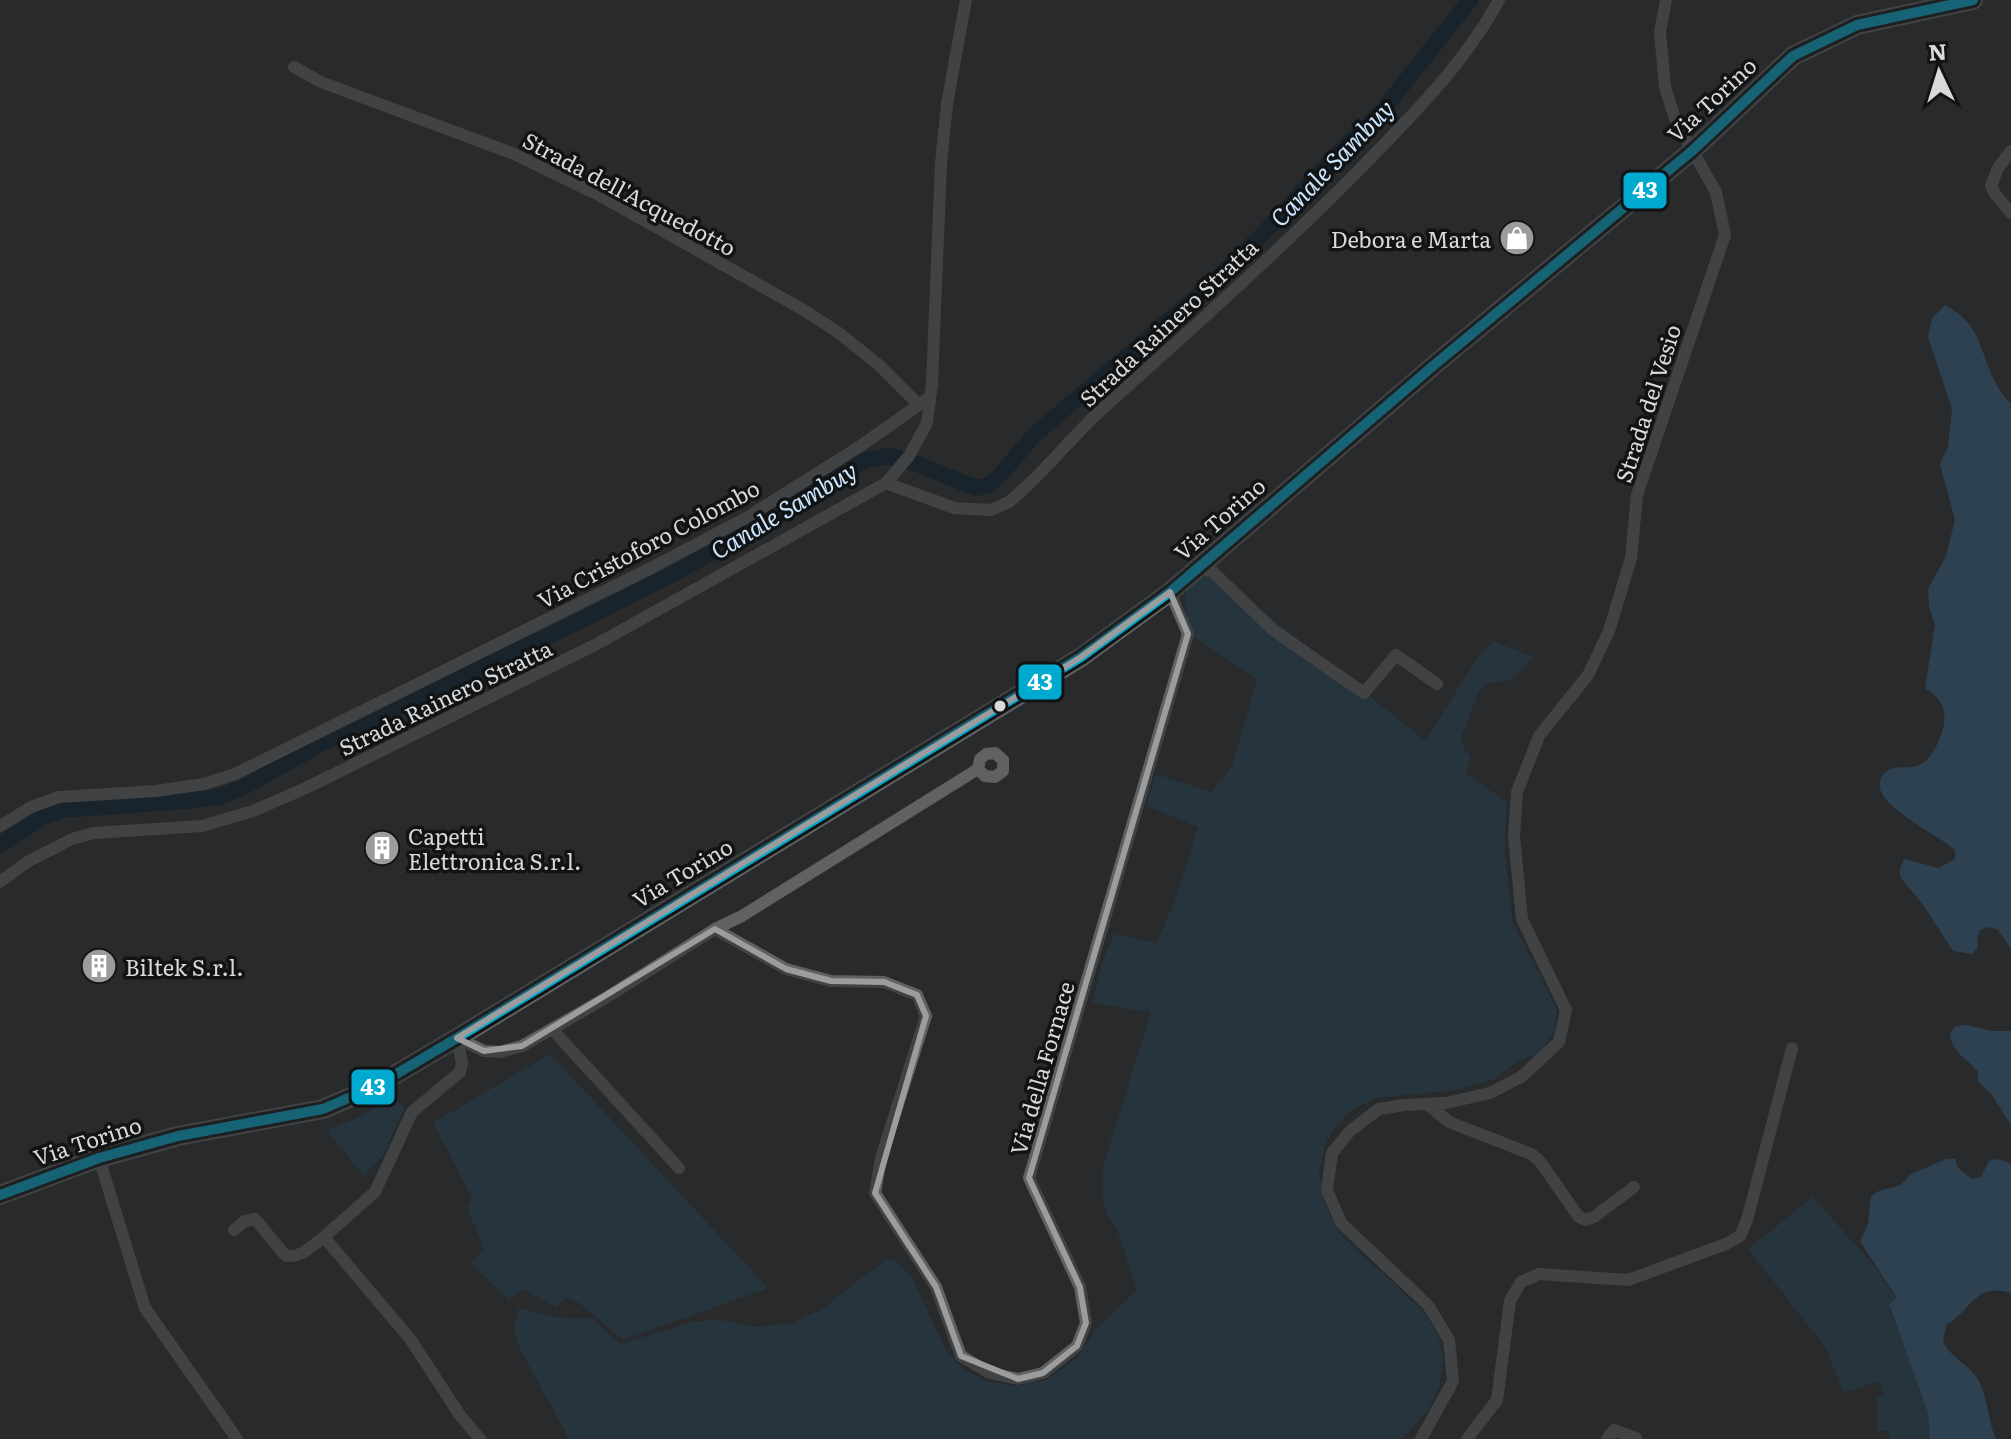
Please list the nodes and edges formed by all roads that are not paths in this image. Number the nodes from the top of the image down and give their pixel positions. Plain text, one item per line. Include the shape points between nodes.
1 (966, 0) edge
2 (1499, 0) edge
3 (1666, 0) edge
4 (1973, 0) edge
5 (294, 67) dead end
6 (1692, 151) junction
7 (2011, 151) edge
8 (2011, 213) edge
9 (930, 397) junction
10 (919, 405) junction
11 (886, 483) junction
12 (1197, 569) junction
13 (1170, 592) junction
14 (1437, 684) dead end
15 (978, 769) dead end
16 (0, 826) edge
17 (0, 882) edge
18 (715, 929) junction
19 (552, 1029) junction
20 (457, 1038) junction
21 (1792, 1048) dead end
22 (1427, 1104) junction
23 (99, 1158) junction
24 (679, 1168) dead end
25 (1634, 1187) dead end
26 (0, 1195) edge
27 (234, 1230) dead end
28 (324, 1237) junction
29 (1636, 1438) edge
30 (237, 1439) edge
31 (480, 1439) edge
32 (1421, 1439) edge
33 (1467, 1439) edge
34 (1607, 1439) edge

1 - 9 street via 941,163
2 - 11 street, Strada Rainero Stratta via 1459,61 1411,116 1021,492 991,510 976,511
3 - 6 street, Strada del Vesio via 1660,32 1665,87
4 - 6 main road, Via Torino via 1857,25 1793,56
5 - 10 street, Strada dell'Acquedotto via 331,86 514,154 597,194 815,317 880,366
6 - 12 main road, Via Torino
6 - 22 street, Strada del Vesio via 1716,192 1725,235 1637,495 1631,558 1609,631 1588,675 1539,736 1517,792 1514,836 1522,919 1566,1010 1559,1042 1521,1077 1490,1093
7 - 8 street via 1991,186
9 - 10 street, Via Cristoforo Colombo
9 - 11 street, Strada Rainero Stratta via 927,423
10 - 16 street, Via Cristoforo Colombo via 746,518 235,774 156,791 59,797
11 - 17 street, Strada Rainero Stratta via 595,645 306,788 202,826 72,839
12 - 13 main road, Via Torino
12 - 14 street via 1212,571 1273,630 1364,693 1396,655
13 - 18 street, Via della Fornace via 1188,634 1029,1178 1080,1287 1086,1323 1077,1346 1043,1373 1018,1379 990,1373 961,1356 936,1287 875,1193 926,1016 917,995 884,982 831,981 786,969
13 - 20 main road, Via Torino via 1081,657
15 - 18 street
18 - 19 street
19 - 20 street via 500,1052 484,1051
19 - 24 street
20 - 23 main road, Via Torino via 376,1086 323,1109 178,1136
20 - 28 street via 460,1072 412,1112 375,1192
21 - 33 street via 1740,1236 1628,1280 1539,1274 1521,1282 1510,1301 1497,1400
22 - 25 street via 1449,1122 1531,1154 1585,1220
22 - 32 street, Strada del Vesio via 1379,1109 1350,1131 1332,1153 1327,1190 1341,1223 1428,1305 1449,1340 1453,1381
23 - 26 main road, Via Torino
23 - 30 street via 145,1308
27 - 28 street via 255,1219 290,1257
28 - 31 street via 411,1340
29 - 34 street via 1614,1430

